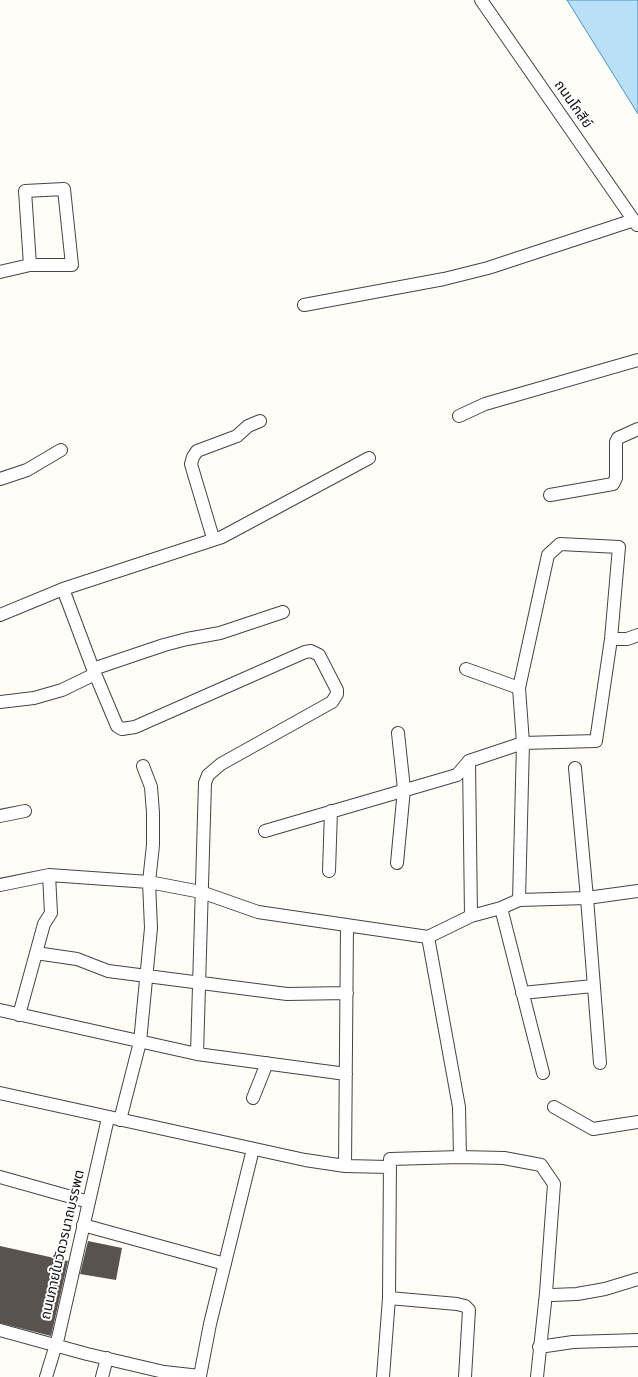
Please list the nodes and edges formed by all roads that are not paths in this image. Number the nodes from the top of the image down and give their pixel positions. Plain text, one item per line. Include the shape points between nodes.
1 (481, 0) edge
2 (636, 223) edge
3 (30, 265) junction
4 (0, 272) edge
5 (304, 305) dead end
6 (638, 360) edge
7 (459, 416) dead end
8 (260, 421) dead end
9 (638, 430) edge
10 (61, 450) dead end
11 (369, 458) dead end
12 (0, 479) edge
13 (550, 495) dead end
14 (213, 538) junction
15 (63, 590) junction
16 (283, 612) dead end
17 (0, 615) edge
18 (638, 635) edge
19 (611, 639) junction
20 (466, 669) dead end
21 (94, 671) junction
22 (519, 688) junction
23 (0, 702) edge
24 (398, 733) dead end
25 (523, 743) junction
26 (468, 761) junction
27 (143, 766) dead end
28 (575, 768) dead end
29 (404, 789) junction
30 (25, 811) dead end
31 (331, 811) junction
32 (0, 816) edge
33 (265, 831) dead end
34 (398, 863) dead end
35 (329, 871) dead end
36 (49, 875) junction
37 (149, 882) junction
38 (0, 885) edge
39 (638, 891) edge
40 (200, 892) junction
41 (587, 898) junction
42 (519, 900) junction
43 (501, 908) junction
44 (471, 916) junction
45 (348, 925) junction
46 (428, 937) junction
47 (36, 954) junction
48 (148, 975) junction
49 (200, 982) junction
50 (593, 986) junction
51 (347, 993) junction
52 (522, 993) junction
53 (0, 1010) edge
54 (19, 1015) junction
55 (140, 1042) junction
56 (197, 1054) junction
57 (267, 1063) junction
58 (600, 1063) dead end
59 (543, 1073) dead end
60 (346, 1074) junction
61 (0, 1093) edge
62 (253, 1098) dead end
63 (554, 1107) dead end
64 (114, 1119) junction
65 (638, 1122) edge
66 (253, 1149) junction
67 (460, 1157) junction
68 (345, 1166) junction
69 (389, 1167) junction
70 (0, 1177) edge
71 (89, 1202) junction
72 (83, 1225) junction
73 (225, 1264) junction
74 (638, 1279) edge
75 (546, 1293) junction
76 (389, 1298) junction
77 (0, 1330) edge
78 (638, 1340) edge
79 (56, 1344) junction
80 (539, 1346) junction
81 (107, 1358) junction
82 (203, 1376) edge
83 (46, 1377) edge
84 (102, 1377) edge
85 (383, 1377) edge
86 (465, 1377) edge
87 (537, 1377) edge

1 - 2 street, ถนนโกสีย์
2 - 5 street via 444,279
3 - 3 street via 72,265 64,189 25,191
3 - 4 street
6 - 7 street via 485,404
8 - 14 street via 248,426 237,436 197,451 193,457 191,464
9 - 13 street via 618,438 616,442 616,478 613,484
10 - 12 street via 27,470
11 - 14 street via 222,537
14 - 15 street
15 - 17 street
15 - 21 street
16 - 21 street via 220,633 164,645
18 - 19 street via 627,639
19 - 22 street via 619,547 560,544 548,555
19 - 25 street via 596,741
20 - 22 street
21 - 23 street via 62,690 34,698
21 - 40 street via 118,726 122,729 135,727 304,652 311,651 319,655 337,690 332,702 220,764 208,775 205,783
22 - 25 street
24 - 29 street
25 - 26 street
25 - 42 street
26 - 29 street via 457,775
26 - 44 street
27 - 37 street, ถนนภายในวัดวรนาถบรรพต via 151,787 153,813
28 - 41 street
29 - 31 street
29 - 34 street
30 - 32 street
31 - 33 street
31 - 35 street
36 - 37 street
36 - 38 street
36 - 47 street via 51,913 44,924
37 - 40 street
37 - 48 street, ถนนภายในวัดวรนาถบรรพต via 151,928
39 - 41 street
40 - 45 street via 258,912
40 - 49 street
41 - 42 street
41 - 50 street
42 - 43 street
43 - 44 street
43 - 52 street
44 - 46 street
45 - 46 street
45 - 51 street
46 - 67 street via 459,1107
47 - 48 street via 77,959 108,971
47 - 54 street
48 - 49 street
48 - 55 street, ถนนภายในวัดวรนาถบรรพต
49 - 51 street via 287,994
49 - 56 street
50 - 52 street
50 - 58 street
51 - 60 street
52 - 59 street
53 - 54 street
54 - 55 street
55 - 56 street
55 - 64 street, ถนนภายในวัดวรนาถบรรพต
56 - 57 street
57 - 60 street
57 - 62 street
60 - 68 street
61 - 64 street
63 - 65 street via 593,1128
64 - 66 street
64 - 71 street, ถนนภายในวัดวรนาถบรรพต
66 - 68 street
66 - 73 street
67 - 69 street via 390,1159
67 - 75 street via 504,1158 541,1165 554,1184
68 - 69 street
69 - 76 street
70 - 71 street
71 - 72 street, ถนนภายในวัดวรนาถบรรพต
72 - 73 street
72 - 79 street, ถนนภายในวัดวรนาถบรรพต
73 - 82 street via 210,1324
74 - 75 street via 577,1294
75 - 80 street
76 - 85 street
76 - 86 street via 457,1304 469,1310
77 - 79 street
78 - 80 street
79 - 81 street
79 - 83 street, ถนนภายในวัดวรนาถบรรพต
80 - 87 street
81 - 82 street via 164,1372
81 - 84 street

